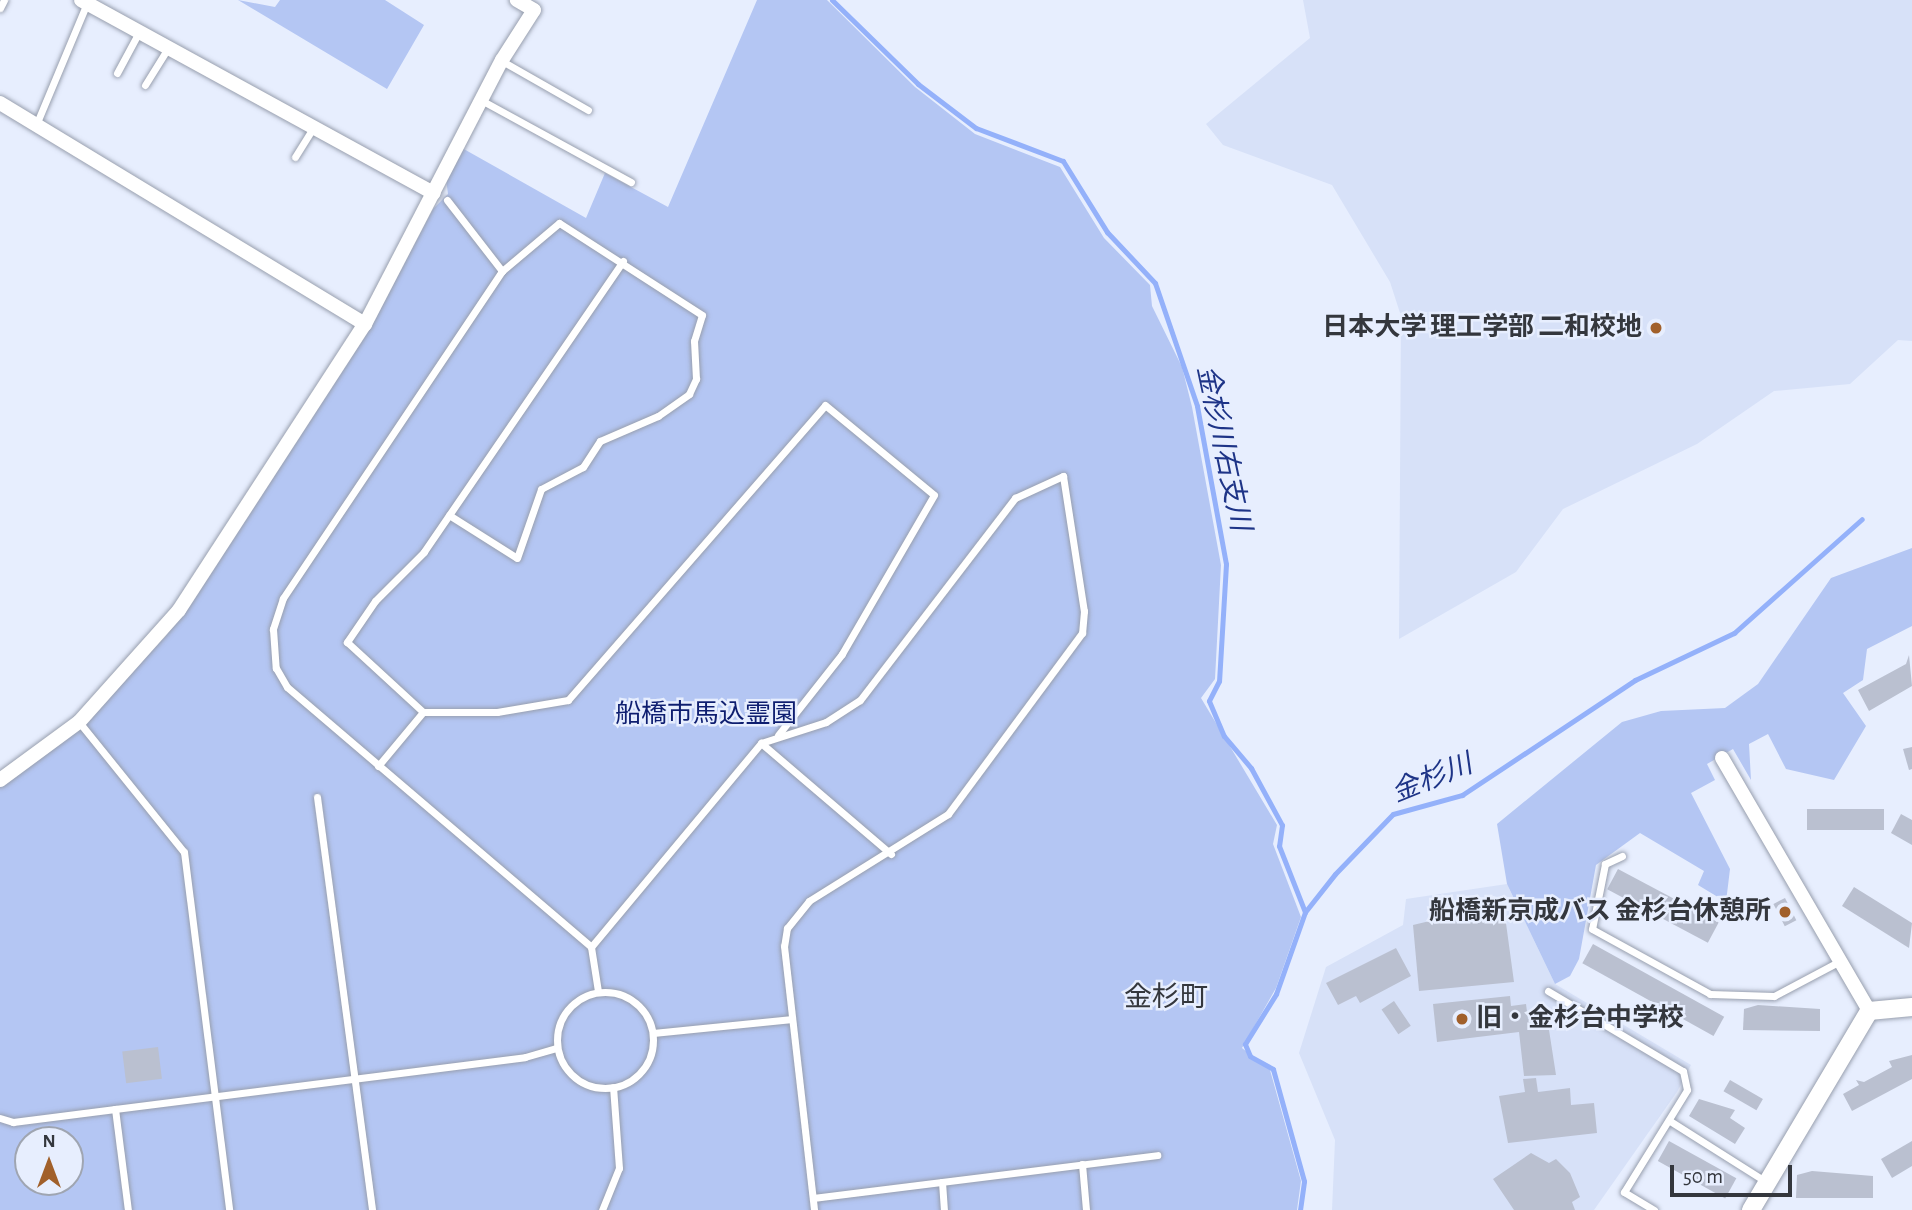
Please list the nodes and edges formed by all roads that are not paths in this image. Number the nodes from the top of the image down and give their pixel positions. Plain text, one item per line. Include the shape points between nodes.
1 (4, 0) edge
2 (517, 0) edge
3 (84, 2) edge
4 (0, 8) edge
5 (139, 32) junction
6 (168, 48) junction
7 (502, 60) junction
8 (117, 73) dead end
9 (145, 85) dead end
10 (481, 100) junction
11 (0, 103) edge
12 (588, 110) dead end
13 (36, 125) junction
14 (314, 127) junction
15 (295, 157) dead end
16 (631, 182) dead end
17 (440, 196) junction
18 (623, 261) junction
19 (502, 271) junction
20 (365, 324) junction
21 (449, 515) junction
22 (424, 712) junction
23 (79, 722) junction
24 (778, 735) junction
25 (761, 743) junction
26 (1722, 758) dead end
27 (378, 766) junction
28 (0, 780) edge
29 (317, 797) dead end
30 (891, 854) junction
31 (1622, 856) dead end
32 (591, 947) junction
33 (1840, 961) junction
34 (598, 991) junction
35 (1548, 991) dead end
36 (1912, 1007) edge
37 (1869, 1011) junction
38 (791, 1019) junction
39 (654, 1033) junction
40 (556, 1048) junction
41 (356, 1079) junction
42 (613, 1087) junction
43 (215, 1096) junction
44 (115, 1109) junction
45 (0, 1118) edge
46 (1670, 1121) junction
47 (1157, 1154) dead end
48 (1082, 1164) junction
49 (1765, 1181) junction
50 (942, 1182) junction
51 (813, 1198) junction
52 (128, 1210) edge
53 (229, 1210) edge
54 (372, 1210) edge
55 (602, 1210) edge
56 (814, 1210) edge
57 (944, 1210) edge
58 (1086, 1210) edge
59 (1654, 1210) edge
60 (1751, 1210) edge

1 - 4 lane
2 - 7 street via 534,10
3 - 5 street
3 - 13 lane
5 - 6 street
5 - 8 lane
6 - 9 lane
6 - 14 street
7 - 10 street
7 - 12 lane
10 - 16 lane
10 - 17 street
11 - 13 street
13 - 20 street
14 - 15 lane
14 - 17 street
17 - 19 lane
17 - 20 street
18 - 19 lane via 559,223
18 - 21 lane
18 - 21 lane via 702,315 693,388 658,416 600,440 583,467 541,489 517,558
19 - 27 lane via 283,598 273,629 276,668 287,687
20 - 23 street via 179,610
21 - 22 lane via 347,642
22 - 24 lane via 497,712 568,700 825,405 934,495 842,654
22 - 27 lane
23 - 28 street
23 - 43 lane via 184,852
24 - 25 lane
24 - 30 lane via 826,722 860,700 1015,498 1063,476 1084,611 1082,633 966,794
25 - 30 lane
25 - 32 lane
26 - 33 street
27 - 32 lane
29 - 41 lane
30 - 38 lane via 809,901 787,928
31 - 33 lane via 1605,864 1592,929 1710,993 1774,996
32 - 34 lane
33 - 37 street
34 - 39 lane via 635,1001
34 - 40 lane via 565,1011
35 - 46 lane via 1683,1071 1687,1090
36 - 37 street
37 - 49 street
38 - 39 lane
38 - 51 lane
39 - 42 lane via 639,1074
40 - 41 lane
40 - 42 lane via 571,1074
41 - 43 lane
41 - 54 lane
42 - 55 lane via 618,1179
43 - 44 lane
43 - 53 lane
44 - 45 lane via 13,1122
44 - 52 lane
46 - 49 lane
46 - 59 lane via 1624,1192
47 - 48 lane
48 - 50 lane
48 - 58 lane
49 - 60 street
50 - 51 lane
50 - 57 lane
51 - 56 lane

